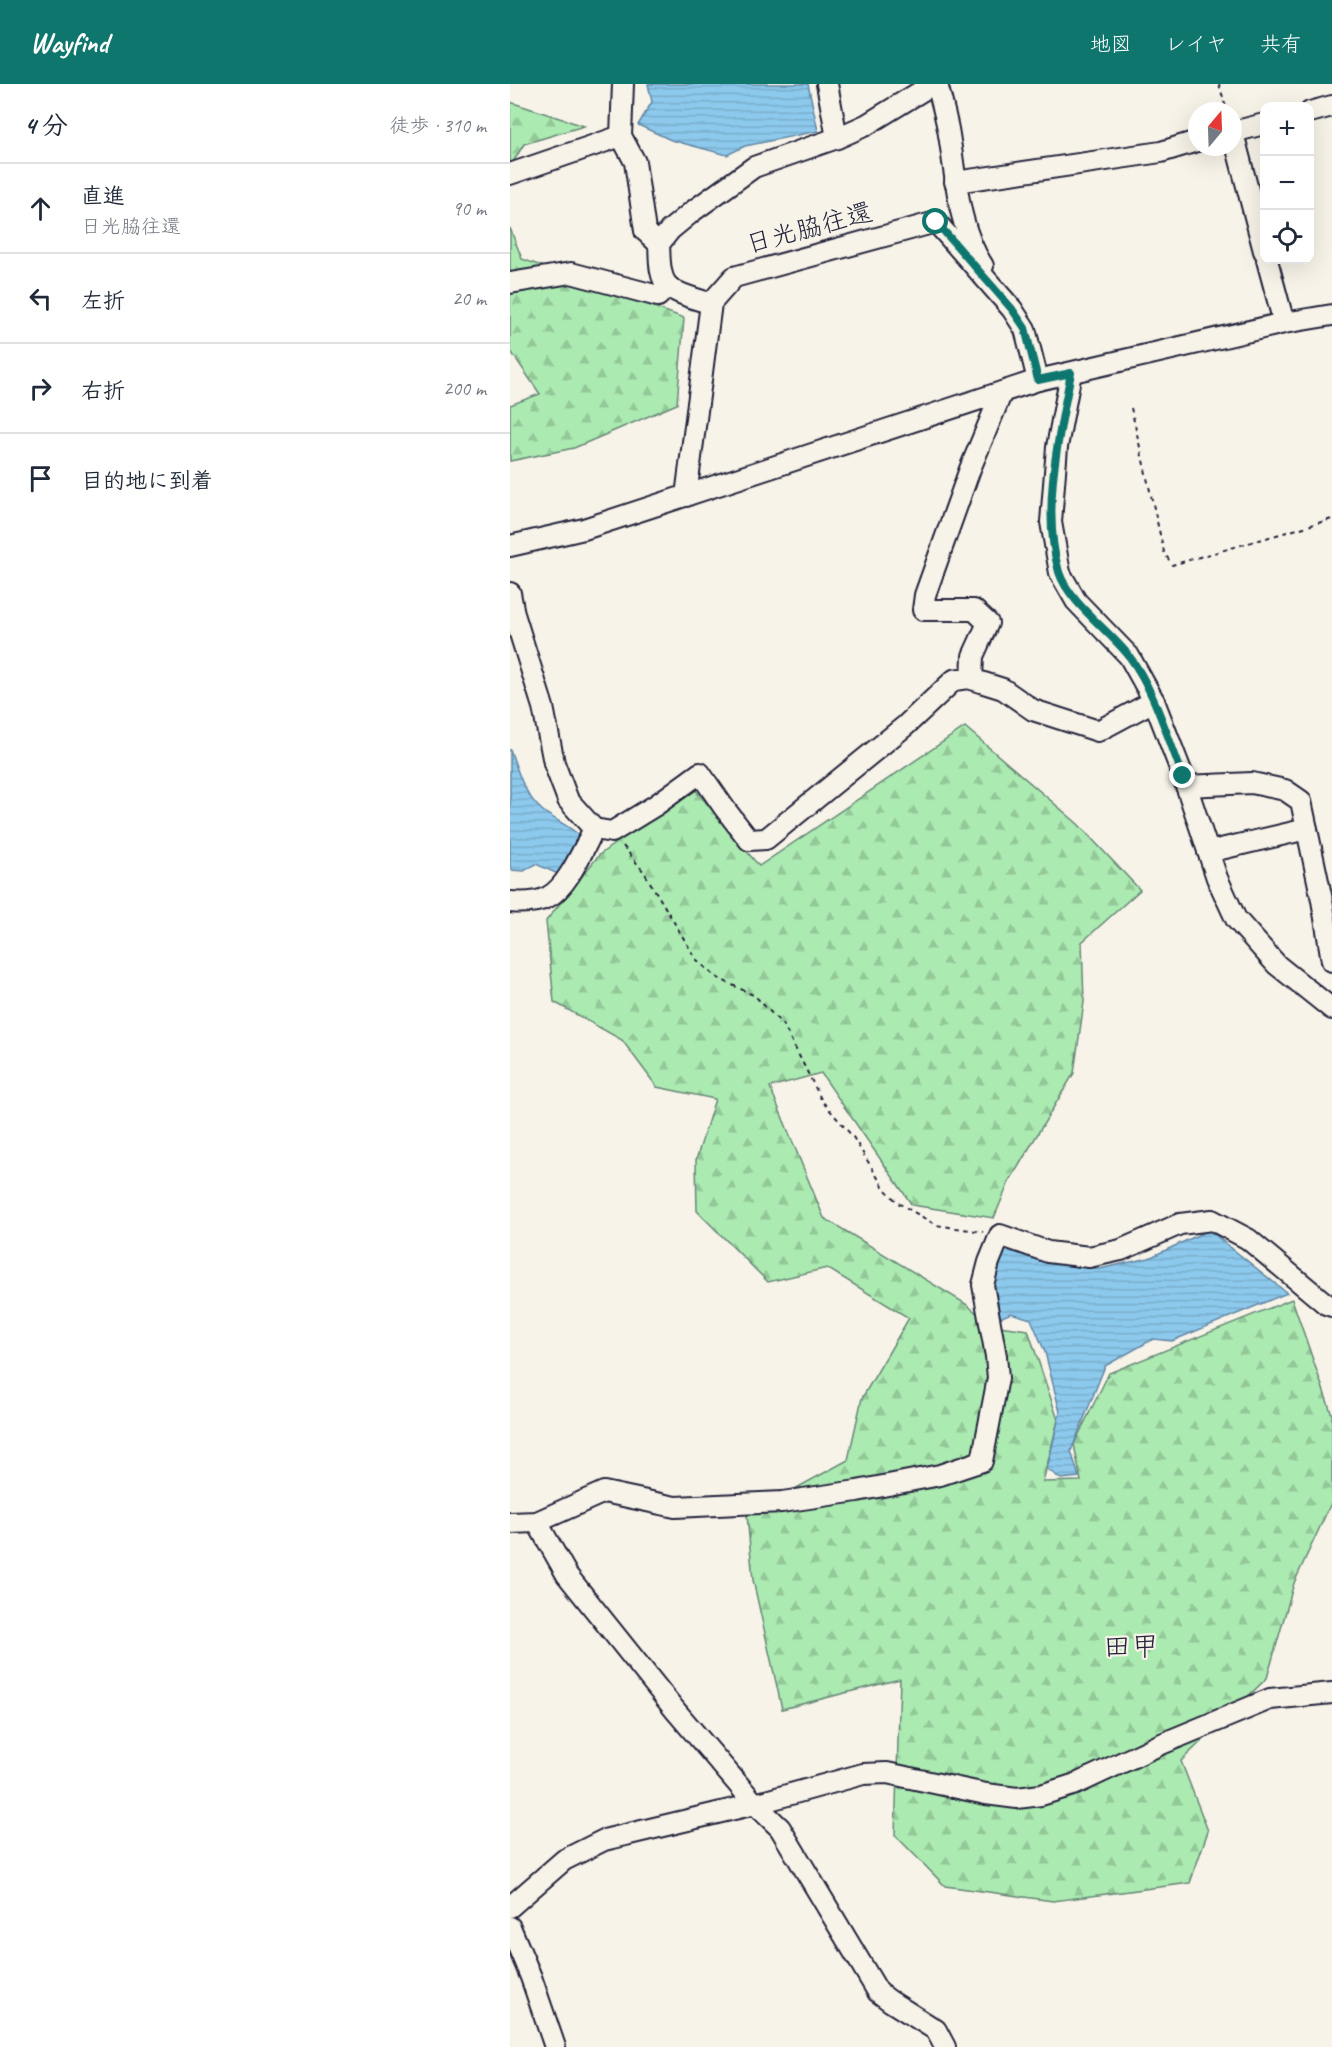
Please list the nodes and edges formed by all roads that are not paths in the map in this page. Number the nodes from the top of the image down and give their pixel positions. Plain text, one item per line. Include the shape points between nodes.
1 (623, 84) edge
2 (827, 84) edge
3 (935, 84) edge
4 (1332, 106) edge
5 (1314, 111) edge
6 (1260, 125) edge
7 (1242, 130) edge
8 (621, 136) junction
9 (837, 138) junction
10 (1188, 144) edge
11 (1239, 156) edge
12 (510, 174) edge
13 (955, 182) junction
14 (1260, 236) edge
15 (659, 244) junction
16 (1268, 264) edge
17 (510, 283) edge
18 (668, 286) junction
19 (711, 303) junction
20 (1012, 309) junction
21 (1332, 315) edge
22 (1284, 323) junction
23 (1071, 373) junction
24 (1038, 380) junction
25 (1002, 392) junction
26 (686, 496) junction
27 (510, 546) edge
28 (510, 593) edge
29 (972, 679) junction
30 (1154, 701) junction
31 (1186, 786) junction
32 (1306, 828) junction
33 (603, 831) junction
34 (1208, 852) junction
35 (510, 902) edge
36 (1332, 961) edge
37 (1332, 1009) edge
38 (1332, 1306) edge
39 (537, 1522) junction
40 (510, 1523) edge
41 (1332, 1692) edge
42 (755, 1804) junction
43 (510, 1907) edge
44 (510, 1928) edge
45 (555, 2047) edge
46 (945, 2047) edge

1 - 8 street
2 - 9 street
3 - 9 street
3 - 13 street via 948,128
4 - 5 street
6 - 7 street
8 - 12 street
8 - 15 street via 635,162 645,231
9 - 15 street via 754,166 693,211
10 - 13 street via 1161,152
11 - 14 street
13 - 20 street via 980,261
15 - 18 street via 662,273
16 - 22 street
17 - 18 street via 571,273 658,296
18 - 19 street
19 - 20 street, 日光脇往還 via 734,276 936,222
19 - 26 street
20 - 24 street, 日光脇往還 via 1025,328
21 - 22 street
22 - 23 street
23 - 24 street
23 - 30 street via 1057,447 1051,522 1060,573 1076,601 1129,656
24 - 25 street
25 - 26 street
25 - 29 street via 970,469 923,610 974,610 988,623 973,656
26 - 27 street via 584,529
28 - 33 street via 543,707 554,763 568,800
29 - 30 street via 1004,689 1033,710 1098,731
29 - 33 street via 954,680 905,726 766,839 749,840 700,773 656,805
30 - 31 street
31 - 32 street via 1252,783 1285,789 1300,801
31 - 34 street
32 - 34 street
32 - 36 street
33 - 35 street via 548,897 526,903
34 - 37 street via 1236,919 1277,964
38 - 39 street via 1248,1239 1212,1220 1180,1224 1121,1250 1089,1257 1048,1252 1000,1235 983,1285 998,1378 982,1461 940,1475 782,1502 675,1507 604,1492
39 - 40 street
39 - 42 street via 567,1575
41 - 42 street via 1270,1698 1076,1784 1041,1795 1017,1798 986,1794 887,1773 863,1774
42 - 43 street via 604,1840 564,1860
42 - 46 street via 780,1828 878,1992 936,2030
44 - 45 street

